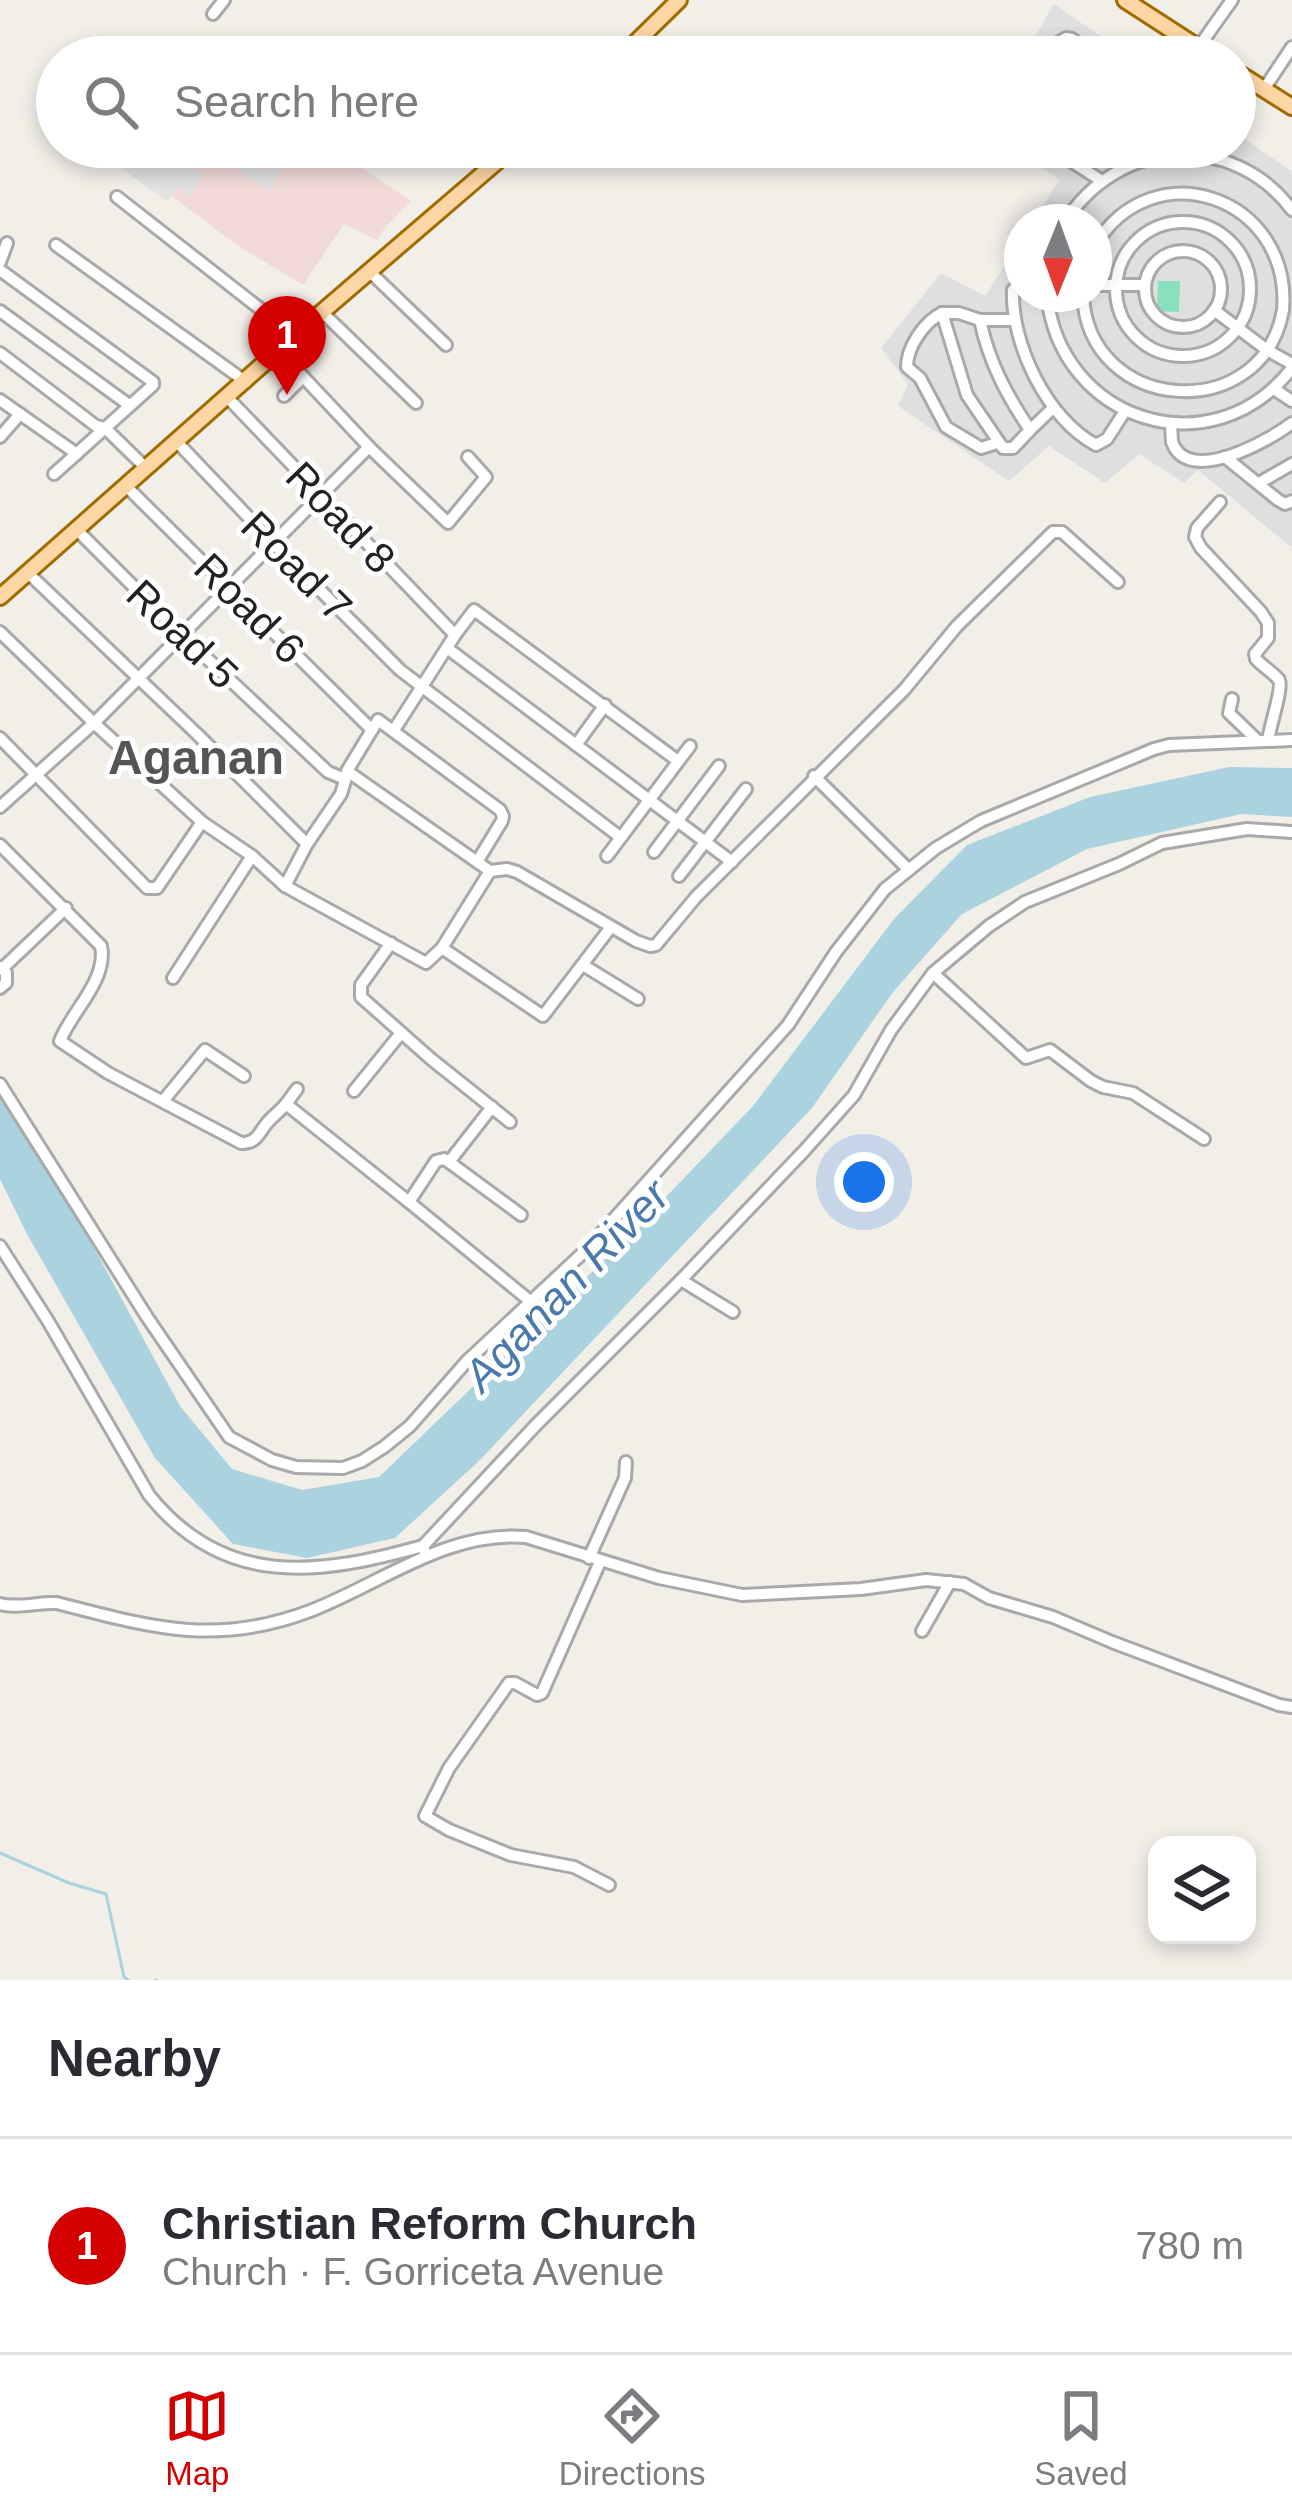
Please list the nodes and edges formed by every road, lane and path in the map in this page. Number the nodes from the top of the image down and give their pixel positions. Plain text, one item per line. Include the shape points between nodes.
1 (224, 0) edge
2 (679, 0) edge
3 (1125, 0) edge
4 (1232, 0) edge
5 (1148, 6) edge
6 (213, 14) dead end
7 (642, 36) edge
8 (1185, 36) edge
9 (1206, 36) edge
10 (1292, 46) edge
11 (1256, 84) edge
12 (1264, 89) junction
13 (1292, 107) edge
14 (489, 168) edge
15 (1083, 168) edge
16 (1127, 168) edge
17 (1241, 168) edge
18 (1102, 181) junction
19 (117, 197) dead end
20 (1078, 204) edge
21 (1292, 210) edge
22 (1112, 221) edge
23 (8, 243) dead end
24 (56, 245) dead end
25 (0, 266) edge
26 (369, 271) junction
27 (1145, 285) junction
28 (1112, 286) edge
29 (1116, 286) junction
30 (1214, 310) junction
31 (0, 311) edge
32 (322, 312) junction
33 (1014, 312) edge
34 (1051, 312) edge
35 (1086, 312) edge
36 (942, 313) junction
37 (980, 320) junction
38 (1014, 320) junction
39 (1238, 327) junction
40 (295, 336) junction
41 (446, 345) dead end
42 (1267, 350) junction
43 (280, 352) junction
44 (0, 353) edge
45 (1292, 366) edge
46 (303, 376) junction
47 (246, 382) junction
48 (1274, 389) junction
49 (284, 396) dead end
50 (227, 398) junction
51 (0, 400) edge
52 (1292, 401) edge
53 (416, 403) dead end
54 (128, 405) junction
55 (1052, 408) junction
56 (1125, 411) junction
57 (20, 414) junction
58 (1171, 423) junction
59 (1292, 423) edge
60 (101, 429) junction
61 (1030, 430) junction
62 (0, 437) edge
63 (177, 442) junction
64 (997, 443) junction
65 (369, 446) junction
66 (76, 454) junction
67 (467, 458) dead end
68 (1225, 458) junction
69 (1292, 464) edge
70 (144, 471) junction
71 (54, 474) dead end
72 (1259, 483) junction
73 (127, 488) junction
74 (319, 494) junction
75 (1292, 501) edge
76 (1220, 502) dead end
77 (77, 530) junction
78 (272, 542) junction
79 (28, 573) junction
80 (1118, 582) dead end
81 (228, 586) junction
82 (0, 597) edge
83 (0, 632) edge
84 (182, 634) junction
85 (455, 635) junction
86 (446, 648) junction
87 (138, 677) junction
88 (422, 686) junction
89 (1232, 699) dead end
90 (605, 705) junction
91 (94, 723) junction
92 (372, 730) junction
93 (394, 730) junction
94 (0, 738) edge
95 (1263, 740) junction
96 (1292, 740) edge
97 (576, 745) junction
98 (690, 746) dead end
99 (678, 761) junction
100 (719, 766) dead end
101 (36, 773) junction
102 (346, 775) junction
103 (814, 776) junction
104 (746, 789) dead end
105 (649, 799) junction
106 (0, 807) edge
107 (677, 820) junction
108 (202, 822) junction
109 (1292, 832) edge
110 (620, 837) junction
111 (704, 841) junction
112 (307, 844) junction
113 (0, 845) edge
114 (654, 852) dead end
115 (252, 856) junction
116 (607, 856) dead end
117 (477, 862) junction
118 (732, 862) junction
119 (908, 869) junction
120 (490, 872) junction
121 (679, 876) dead end
122 (285, 886) junction
123 (66, 908) junction
124 (611, 927) junction
125 (391, 943) junction
126 (442, 948) junction
127 (583, 965) junction
128 (1, 968) edge
129 (933, 974) junction
130 (173, 978) dead end
131 (0, 988) edge
132 (638, 999) dead end
133 (401, 1033) junction
134 (244, 1076) dead end
135 (0, 1084) edge
136 (296, 1089) dead end
137 (355, 1091) dead end
138 (163, 1101) junction
139 (286, 1104) junction
140 (492, 1107) junction
141 (510, 1122) dead end
142 (1204, 1139) dead end
143 (449, 1162) junction
144 (409, 1202) junction
145 (520, 1215) dead end
146 (0, 1246) edge
147 (680, 1280) junction
148 (530, 1301) junction
149 (733, 1312) dead end
150 (626, 1462) dead end
151 (425, 1551) junction
152 (595, 1560) junction
153 (950, 1582) junction
154 (0, 1604) edge
155 (922, 1631) dead end
156 (1292, 1707) edge
157 (609, 1885) dead end

1 - 6 street
2 - 7 main road
3 - 5 main road
4 - 9 street
5 - 8 main road
10 - 12 street
11 - 12 main road
12 - 13 main road
14 - 26 main road
15 - 18 street
16 - 18 street
17 - 21 street
18 - 20 street
19 - 40 street
22 - 42 street via 1151,197 1195,193 1249,216 1284,279 1280,323
23 - 25 street
24 - 47 street
25 - 54 street via 153,382
26 - 32 main road
26 - 41 street
27 - 29 street
27 - 30 street via 1148,304 1168,324 1197,325
27 - 30 street via 1165,255 1193,252 1219,278
28 - 29 street
29 - 39 street via 1133,332 1160,351 1194,355
29 - 39 street via 1122,262 1146,233 1181,222 1206,226 1228,239 1248,270 1248,307
30 - 39 street
31 - 54 street
32 - 40 main road
32 - 53 street
33 - 38 street
34 - 56 street via 1073,368
35 - 42 street via 1106,356 1151,387 1187,392 1224,384
36 - 37 street
36 - 64 street via 967,395
36 - 64 street via 921,332 907,367 946,427 981,448
37 - 38 street
37 - 61 street via 999,383
38 - 55 street
39 - 42 street
40 - 43 main road
42 - 45 street
43 - 46 street
43 - 47 main road
44 - 60 street
45 - 48 street
46 - 49 street
46 - 65 street
47 - 50 main road
48 - 52 street
48 - 58 street via 1215,420
50 - 63 main road
50 - 74 street, Road 8
51 - 57 street
54 - 60 street
55 - 56 street via 1096,445
55 - 61 street
56 - 58 street
57 - 62 street
57 - 66 street
58 - 68 street via 1181,454
59 - 68 street
60 - 66 street
60 - 70 street
61 - 64 street via 1013,448
63 - 70 main road
63 - 78 street, Road 7
65 - 67 street via 448,523 486,477
65 - 74 street
66 - 71 street
68 - 72 street
69 - 72 street
70 - 73 main road
72 - 75 street
73 - 77 main road
73 - 81 street, Road 6
74 - 78 street
74 - 85 street, Road 8
76 - 95 street via 1195,537 1268,623 1256,659 1281,689
77 - 79 main road
77 - 84 street, Road 5
78 - 81 street
78 - 88 street, Road 7
79 - 82 main road
79 - 87 street
80 - 103 street via 1053,532
81 - 84 street
81 - 92 street, Road 6
83 - 91 street
84 - 87 street
84 - 102 street, Road 5 via 328,772
85 - 86 street
85 - 90 street via 475,610
86 - 88 street
86 - 97 street
87 - 91 street
87 - 112 street
88 - 93 street
88 - 110 street, Road 7
89 - 95 street via 1229,712
90 - 97 street
90 - 99 street
91 - 101 street
91 - 108 street
92 - 93 street via 378,720
92 - 102 street
93 - 117 street via 500,810 502,821
94 - 101 street
95 - 96 street
95 - 119 street via 1154,749 1001,811
97 - 105 street
98 - 99 street
99 - 105 street
100 - 107 street
101 - 106 street
101 - 108 street via 152,890
102 - 112 street
102 - 117 street, Road 5
103 - 118 street
103 - 119 street
104 - 111 street
105 - 107 street
105 - 110 street
107 - 111 street
107 - 114 street
108 - 115 street
109 - 129 street via 1246,829 1162,843 1025,902
110 - 116 street
111 - 118 street
111 - 121 street
112 - 122 street
113 - 123 street
115 - 122 street
115 - 130 street
117 - 120 street, Road 5
118 - 124 street via 656,945
119 - 148 street via 860,919 788,1025 586,1250
120 - 124 street via 517,872
120 - 126 street
122 - 125 street
123 - 128 street
123 - 138 street via 104,952 62,1044
124 - 127 street
125 - 126 street via 426,962
125 - 133 street via 359,990
126 - 127 street via 543,1016
127 - 132 street
128 - 131 street
129 - 142 street via 1026,1058 1050,1050 1091,1081 1133,1093
129 - 147 street via 854,1095
133 - 137 street
133 - 140 street
134 - 138 street via 205,1050
135 - 148 street via 219,1426 272,1460 343,1468 385,1447
136 - 139 street
138 - 139 street via 249,1143
139 - 144 street
140 - 141 street
140 - 143 street
143 - 144 street via 436,1161
143 - 145 street
144 - 148 street
146 - 151 street via 149,1496 191,1538 233,1558 310,1568
147 - 149 street
147 - 151 street
150 - 152 street
151 - 152 street via 507,1536
151 - 154 street via 311,1610 226,1631 157,1628 57,1603
152 - 153 street via 742,1595
152 - 157 street via 542,1694 509,1683 425,1816 511,1855 574,1867
153 - 155 street
153 - 156 street

